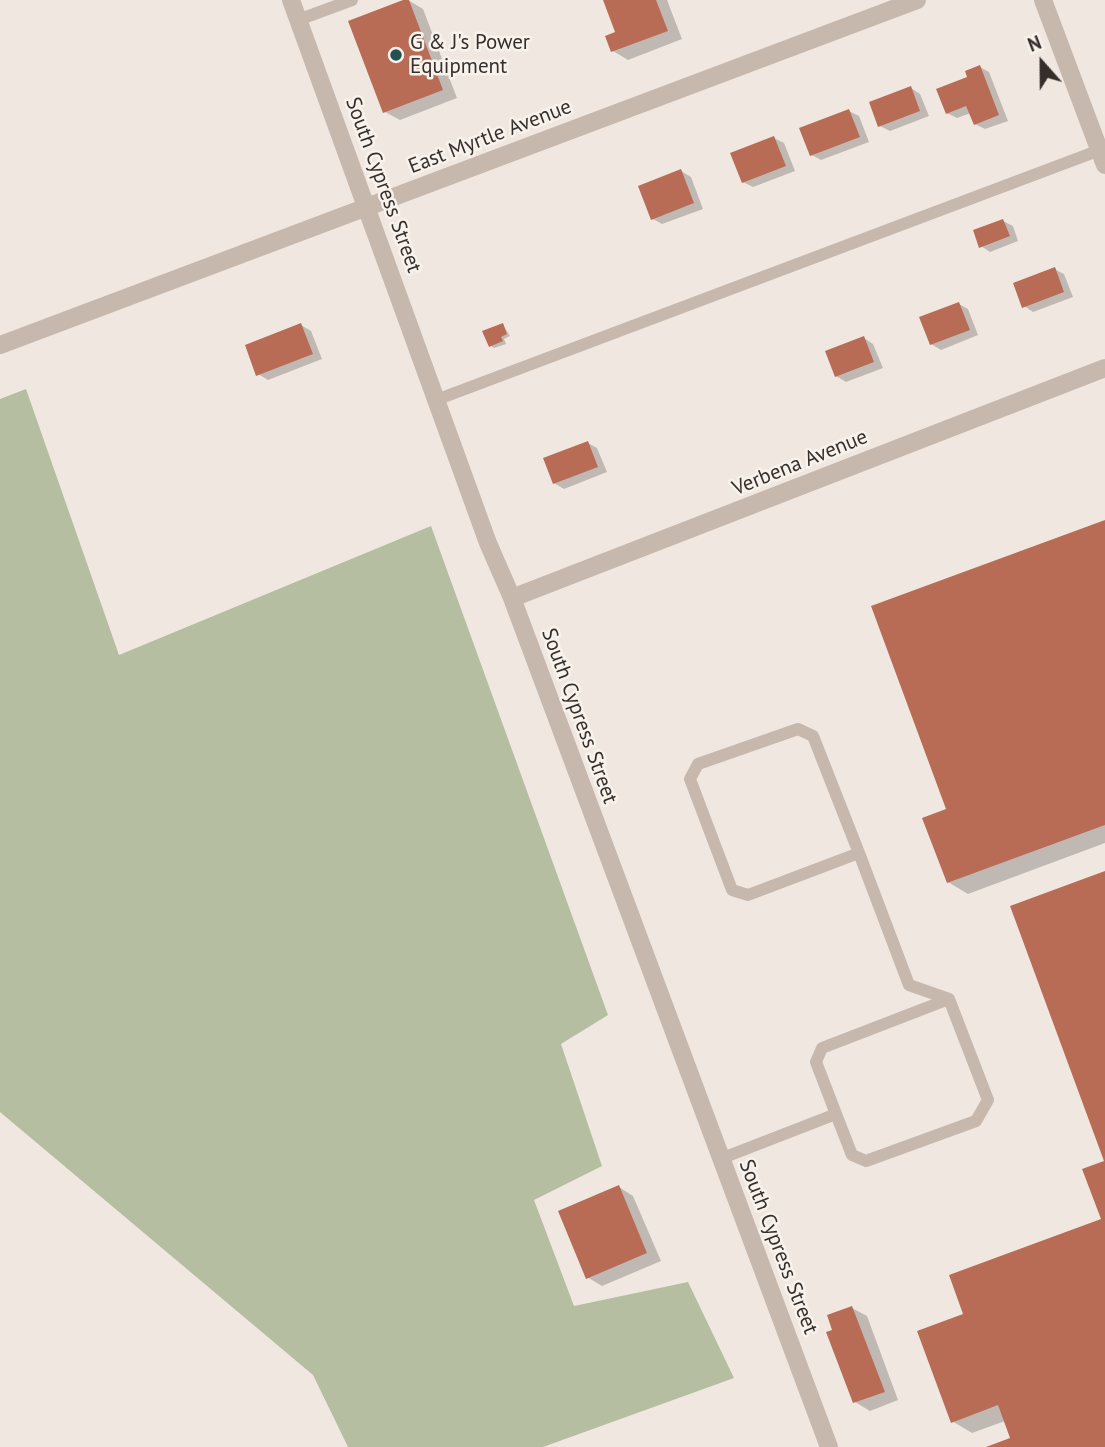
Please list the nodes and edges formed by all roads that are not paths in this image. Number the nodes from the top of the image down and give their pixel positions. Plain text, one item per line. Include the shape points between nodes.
1 (291, 0) edge
2 (352, 0) edge
3 (917, 0) edge
4 (1043, 0) edge
5 (299, 20) junction
6 (1103, 155) edge
7 (367, 207) junction
8 (0, 345) edge
9 (1105, 368) edge
10 (436, 400) junction
11 (512, 598) junction
12 (859, 853) junction
13 (909, 985) junction
14 (949, 999) junction
15 (919, 1010) junction
16 (836, 1114) junction
17 (720, 1159) junction
18 (829, 1447) edge

1 - 5 street, South Cypress Street
2 - 5 lane
3 - 7 street, East Myrtle Avenue
4 - 6 street
5 - 7 street, South Cypress Street
6 - 10 lane
7 - 8 street, East Myrtle Avenue
7 - 10 street, South Cypress Street
9 - 11 street, Verbena Avenue
10 - 11 street, South Cypress Street
11 - 17 street, South Cypress Street
12 - 12 lane via 813,736 798,729 698,764 690,779 732,890 748,895
12 - 13 lane
13 - 14 lane
13 - 15 lane
14 - 15 lane
14 - 16 lane via 988,1100 976,1121 866,1161 852,1155
15 - 16 lane via 822,1048 816,1062
16 - 17 lane
17 - 18 street, South Cypress Street

